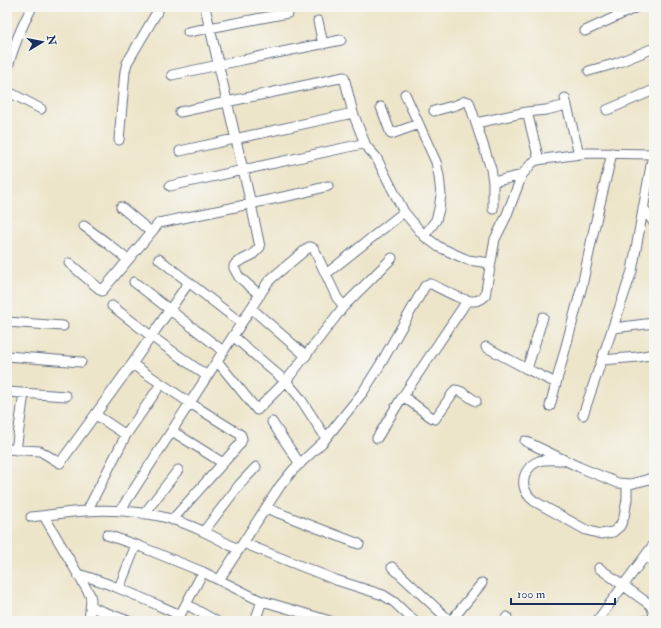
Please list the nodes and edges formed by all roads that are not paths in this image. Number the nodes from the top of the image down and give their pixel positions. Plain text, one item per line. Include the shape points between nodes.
1 (32, 7) edge
2 (160, 7) edge
3 (205, 7) edge
4 (637, 7) edge
5 (288, 13) dead end
6 (318, 20) dead end
7 (210, 28) junction
8 (586, 31) dead end
9 (188, 32) dead end
10 (341, 40) dead end
11 (323, 44) junction
12 (654, 48) edge
13 (218, 65) junction
14 (8, 66) edge
15 (589, 72) dead end
16 (172, 75) dead end
17 (654, 90) edge
18 (7, 92) edge
19 (405, 94) dead end
20 (227, 102) junction
21 (381, 107) dead end
22 (41, 109) dead end
23 (607, 110) dead end
24 (434, 111) dead end
25 (180, 112) dead end
26 (527, 112) junction
27 (353, 113) junction
28 (476, 123) junction
29 (419, 124) junction
30 (235, 139) junction
31 (119, 140) dead end
32 (366, 146) junction
33 (180, 151) dead end
34 (612, 153) junction
35 (579, 154) junction
36 (653, 154) edge
37 (539, 160) junction
38 (243, 170) junction
39 (522, 175) junction
40 (493, 182) junction
41 (170, 186) dead end
42 (328, 186) dead end
43 (250, 204) junction
44 (643, 207) junction
45 (121, 208) dead end
46 (493, 209) dead end
47 (404, 212) junction
48 (654, 222) edge
49 (84, 226) dead end
50 (151, 232) junction
51 (424, 236) junction
52 (159, 258) dead end
53 (392, 258) dead end
54 (128, 260) junction
55 (69, 263) dead end
56 (490, 263) junction
57 (326, 274) junction
58 (134, 282) dead end
59 (189, 282) junction
60 (260, 295) junction
61 (467, 301) junction
62 (112, 306) dead end
63 (344, 306) junction
64 (251, 308) junction
65 (170, 310) junction
66 (543, 317) dead end
67 (7, 322) edge
68 (241, 323) junction
69 (654, 323) edge
70 (63, 326) dead end
71 (613, 328) junction
72 (151, 336) junction
73 (233, 336) junction
74 (486, 347) dead end
75 (223, 351) junction
76 (654, 354) edge
77 (7, 356) edge
78 (306, 356) junction
79 (602, 360) junction
80 (217, 361) junction
81 (81, 362) dead end
82 (132, 364) junction
83 (527, 369) junction
84 (207, 376) junction
85 (286, 381) junction
86 (556, 383) junction
87 (161, 384) junction
88 (7, 392) edge
89 (24, 393) junction
90 (66, 396) dead end
91 (403, 396) junction
92 (476, 401) dead end
93 (190, 403) junction
94 (550, 406) dead end
95 (96, 415) junction
96 (583, 415) dead end
97 (272, 422) dead end
98 (172, 431) junction
99 (126, 436) junction
100 (326, 438) junction
101 (377, 438) dead end
102 (525, 441) dead end
103 (11, 449) edge
104 (564, 460) junction
105 (223, 463) junction
106 (300, 464) junction
107 (256, 467) dead end
108 (178, 470) dead end
109 (654, 476) edge
110 (627, 484) junction
111 (266, 508) junction
112 (87, 511) junction
113 (120, 511) junction
114 (144, 514) junction
115 (44, 516) junction
116 (31, 517) dead end
117 (172, 520) junction
118 (204, 531) junction
119 (107, 535) dead end
120 (359, 544) dead end
121 (654, 544) edge
122 (136, 545) junction
123 (241, 546) junction
124 (646, 556) junction
125 (654, 562) edge
126 (392, 567) dead end
127 (598, 568) dead end
128 (203, 572) junction
129 (78, 574) junction
130 (219, 580) junction
131 (482, 583) dead end
132 (624, 585) junction
133 (119, 588) junction
134 (262, 601) junction
135 (186, 604) junction
136 (91, 607) junction
137 (654, 617) edge
138 (178, 618) edge
139 (213, 620) edge
140 (89, 621) edge
141 (128, 621) edge
142 (255, 621) edge
143 (330, 621) edge
144 (414, 621) edge
145 (450, 621) edge
146 (597, 621) edge
147 (642, 621) edge
148 (648, 621) edge

1 - 14 street
2 - 31 street via 127,63
3 - 7 street
4 - 8 street
5 - 7 street
6 - 11 street
7 - 9 street
7 - 13 street
10 - 11 street
11 - 13 street
12 - 15 street
13 - 16 street
13 - 20 street
17 - 23 street
18 - 22 street
19 - 29 street
20 - 25 street
20 - 27 street via 344,77
20 - 30 street
21 - 29 street via 391,134
24 - 28 street via 469,102
26 - 28 street
26 - 35 street via 546,110 566,102
26 - 37 street
27 - 30 street
27 - 32 street
28 - 40 street
29 - 51 street via 436,162 441,195 436,220
30 - 33 street
30 - 38 street
32 - 38 street via 362,144
32 - 47 street via 376,157
34 - 35 street
34 - 36 street
34 - 86 street via 582,286
35 - 37 street
36 - 44 street
37 - 39 street via 532,163
38 - 41 street
38 - 43 street
39 - 40 street
39 - 56 street via 495,239
40 - 46 street
42 - 43 street
43 - 50 street via 166,221 159,223
43 - 60 street via 260,247 252,255 236,263 234,268 239,277
44 - 48 street
44 - 71 street via 632,271
45 - 50 street
47 - 51 street
47 - 57 street
49 - 54 street
50 - 54 street
51 - 56 street via 439,247 468,260
52 - 59 street
53 - 63 street
54 - 55 street via 102,291
56 - 61 street via 485,296
57 - 60 street via 314,249 309,247 273,277
57 - 63 street via 337,298
58 - 65 street
59 - 65 street
59 - 68 street
60 - 64 street
61 - 91 street
61 - 100 street via 431,284 425,286 363,392
62 - 72 street
63 - 78 street
64 - 68 street
64 - 78 street
65 - 72 street
65 - 75 street
66 - 83 street
67 - 70 street
68 - 73 street
69 - 71 street
71 - 79 street
72 - 82 street
72 - 84 street
73 - 75 street
73 - 85 street
74 - 83 street
75 - 80 street
76 - 79 street
77 - 81 street
78 - 85 street
79 - 96 street
80 - 84 street
80 - 85 street via 257,410
82 - 87 street
82 - 95 street
83 - 86 street
84 - 93 street
85 - 100 street
86 - 94 street
87 - 93 street
87 - 99 street
88 - 89 street
89 - 90 street
89 - 103 street
91 - 92 street via 435,419 455,390
91 - 101 street
93 - 98 street
93 - 105 street via 241,435 240,444
95 - 99 street
95 - 103 street via 60,463 40,451
97 - 106 street
98 - 105 street
98 - 113 street
99 - 112 street
100 - 106 street
102 - 104 street
104 - 110 street via 618,483
104 - 110 street via 540,461 528,468 524,486 528,496 534,501 586,530 601,534 613,532 620,526 626,510
105 - 117 street
106 - 111 street via 280,486
107 - 118 street
108 - 114 street
109 - 110 street
111 - 120 street
111 - 123 street
112 - 113 street
112 - 115 street
113 - 114 street
114 - 117 street
115 - 116 street
115 - 129 street
117 - 118 street
118 - 123 street
119 - 122 street
121 - 124 street
122 - 128 street
122 - 133 street
123 - 130 street
123 - 144 street via 383,595
124 - 125 street
124 - 132 street
126 - 145 street
127 - 132 street
128 - 130 street
128 - 135 street
129 - 133 street
129 - 136 street via 92,600
130 - 134 street
131 - 145 street
132 - 137 street via 652,606
132 - 146 street
133 - 138 street
134 - 142 street
134 - 143 street
135 - 138 street
135 - 139 street
136 - 140 street
136 - 141 street
147 - 148 street

